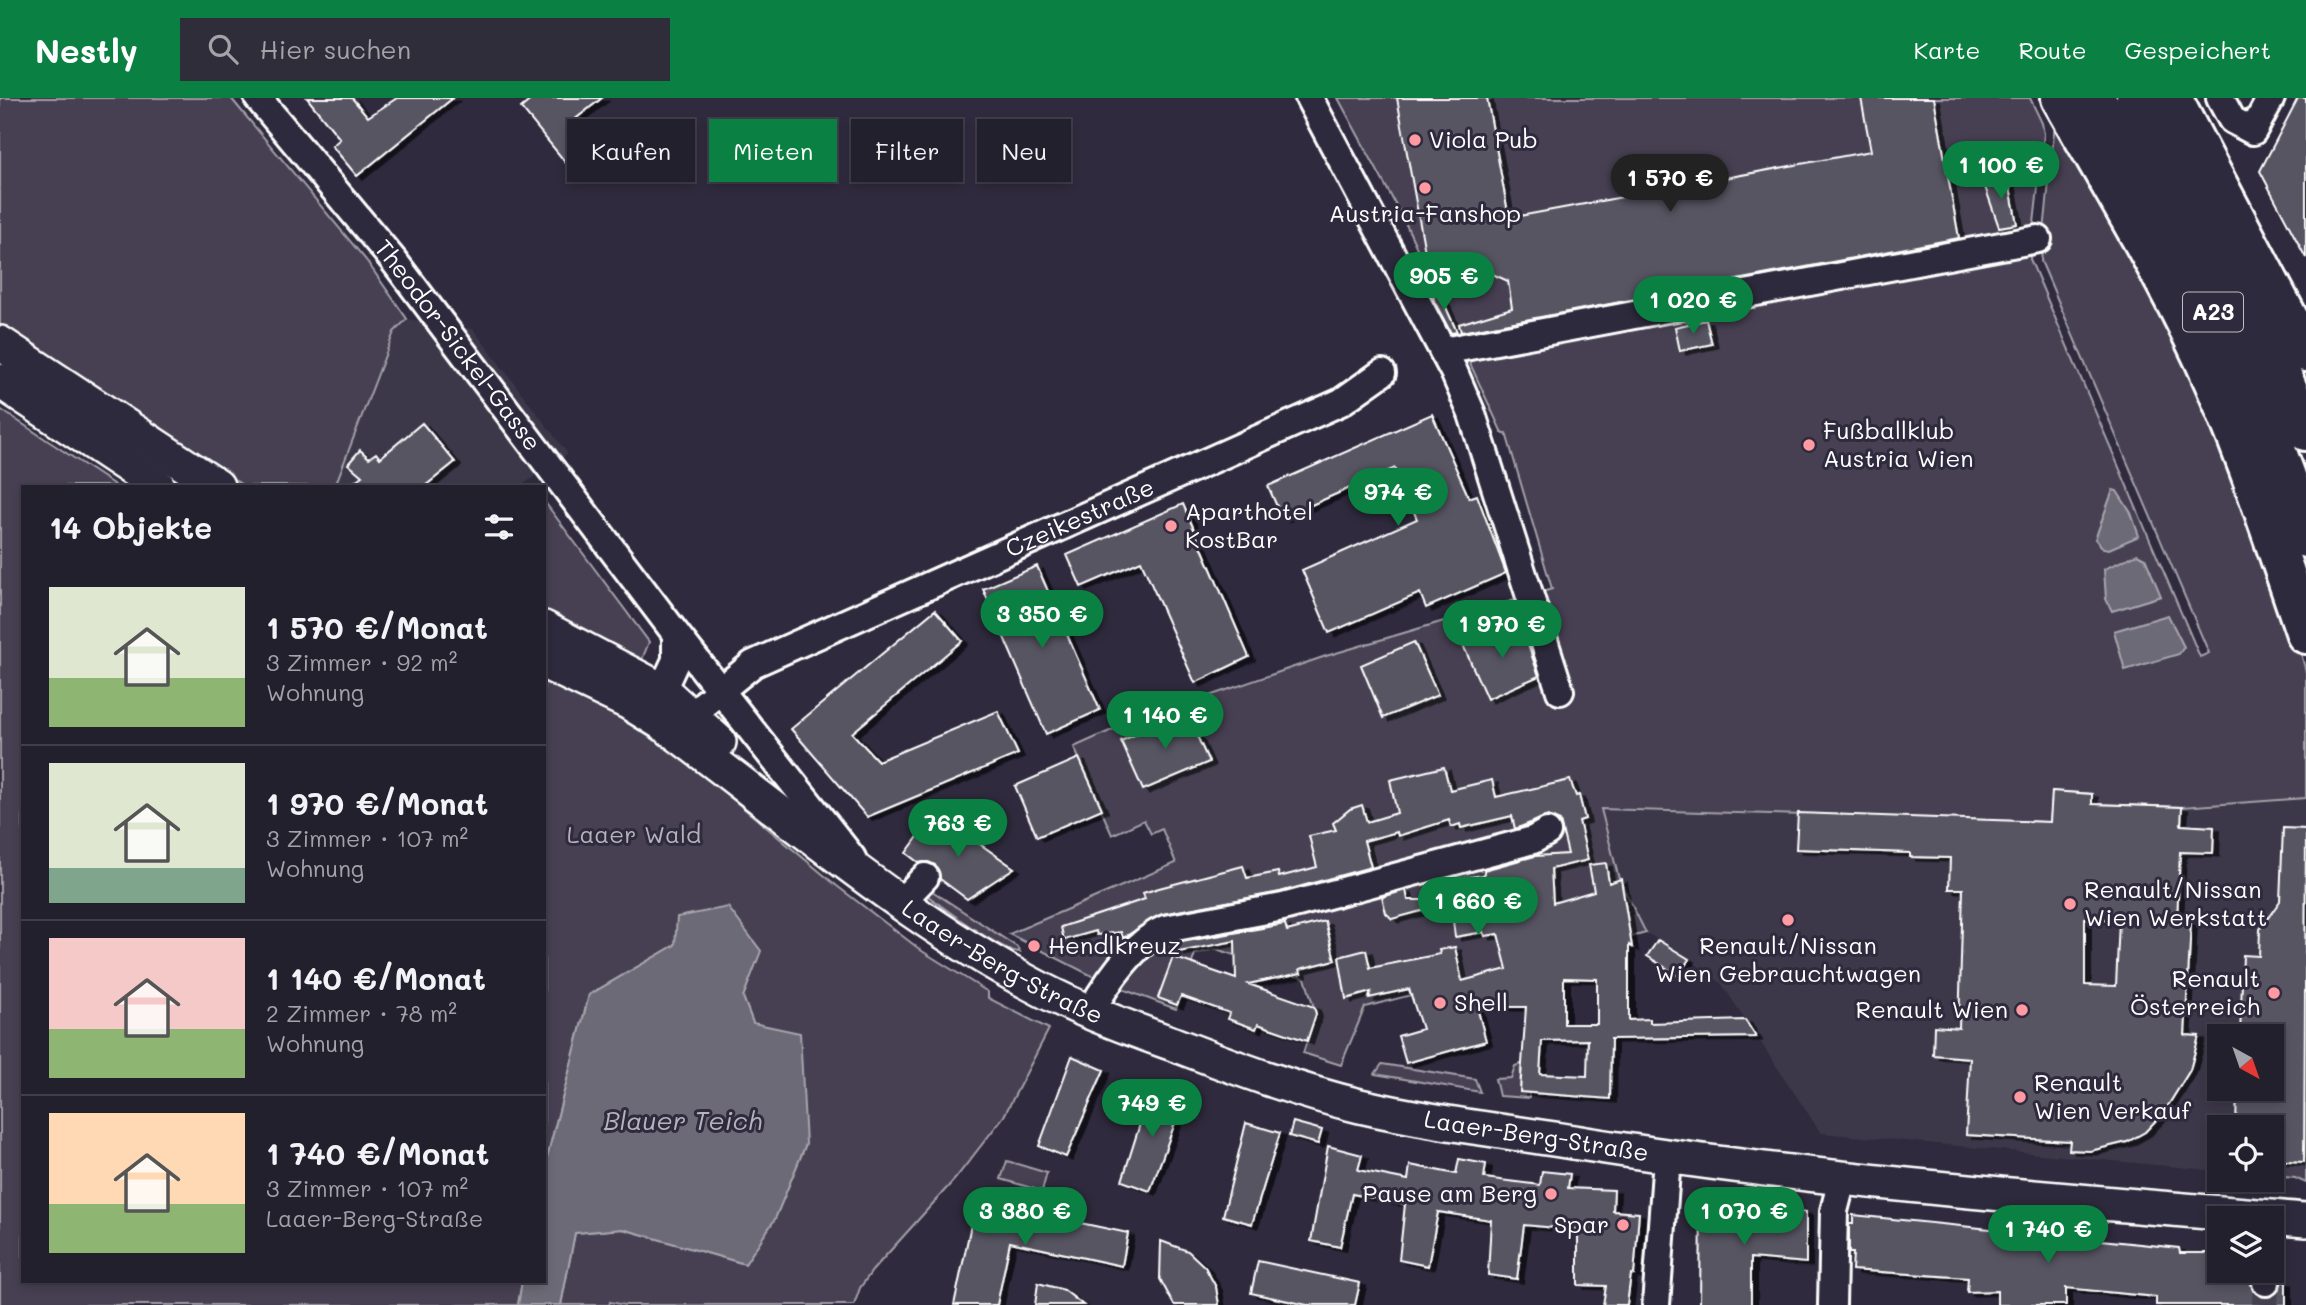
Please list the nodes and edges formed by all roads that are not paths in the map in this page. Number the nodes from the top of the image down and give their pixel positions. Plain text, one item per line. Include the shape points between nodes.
1 (258, 98) edge
2 (1308, 98) edge
3 (2061, 98) edge
4 (2095, 98) edge
5 (2136, 98) edge
6 (2172, 98) edge
7 (2220, 98) edge
8 (2271, 98) edge
9 (2038, 239) dead end
10 (0, 343) edge
11 (2306, 352) edge
12 (1448, 362) junction
13 (1382, 373) dead end
14 (0, 382) edge
15 (2306, 431) edge
16 (156, 485) edge
17 (215, 485) edge
18 (2306, 538) edge
19 (546, 629) edge
20 (677, 634) junction
21 (2306, 634) edge
22 (546, 663) edge
23 (720, 689) junction
24 (662, 690) junction
25 (1560, 691) dead end
26 (680, 727) junction
27 (1547, 832) dead end
28 (863, 873) junction
29 (925, 877) dead end
30 (901, 902) junction
31 (1090, 1012) junction
32 (1667, 1158) junction
33 (1842, 1180) junction
34 (2207, 1212) edge
35 (2284, 1219) edge
36 (2306, 1220) edge
37 (1656, 1305) edge
38 (1832, 1305) edge

1 - 20 street, Theodor-Sickel-Gasse via 394,261
2 - 12 street
3 - 21 highway via 2204,361 2250,472
4 - 18 highway, A23 via 2229,344 2280,457
5 - 15 highway, A23 via 2261,328
6 - 11 highway
7 - 8 street via 2232,120 2253,131
9 - 12 street
10 - 17 main road
12 - 25 street via 1496,484
13 - 23 street, Czeikestraße via 1341,402 786,647
14 - 16 main road
19 - 24 main road, Laaer-Berg-Straße
20 - 23 street, Theodor-Sickel-Gasse
20 - 24 street via 676,660
22 - 26 main road, Laaer-Berg-Straße
23 - 26 street, Czeikestraße
23 - 28 street, Theodor-Sickel-Gasse
24 - 26 main road, Laaer-Berg-Straße
26 - 28 main road, Laaer-Berg-Straße
27 - 31 street via 1533,840 1283,906 1164,929 1151,935 1109,978
28 - 30 main road, Laaer-Berg-Straße
29 - 30 street
30 - 31 main road, Laaer-Berg-Straße via 981,956
31 - 32 main road, Laaer-Berg-Straße via 1219,1062 1356,1105
32 - 33 main road, Laaer-Berg-Straße
32 - 37 street
33 - 34 main road, Laaer-Berg-Straße
33 - 38 street via 1834,1211
35 - 36 main road, Laaer-Berg-Straße

